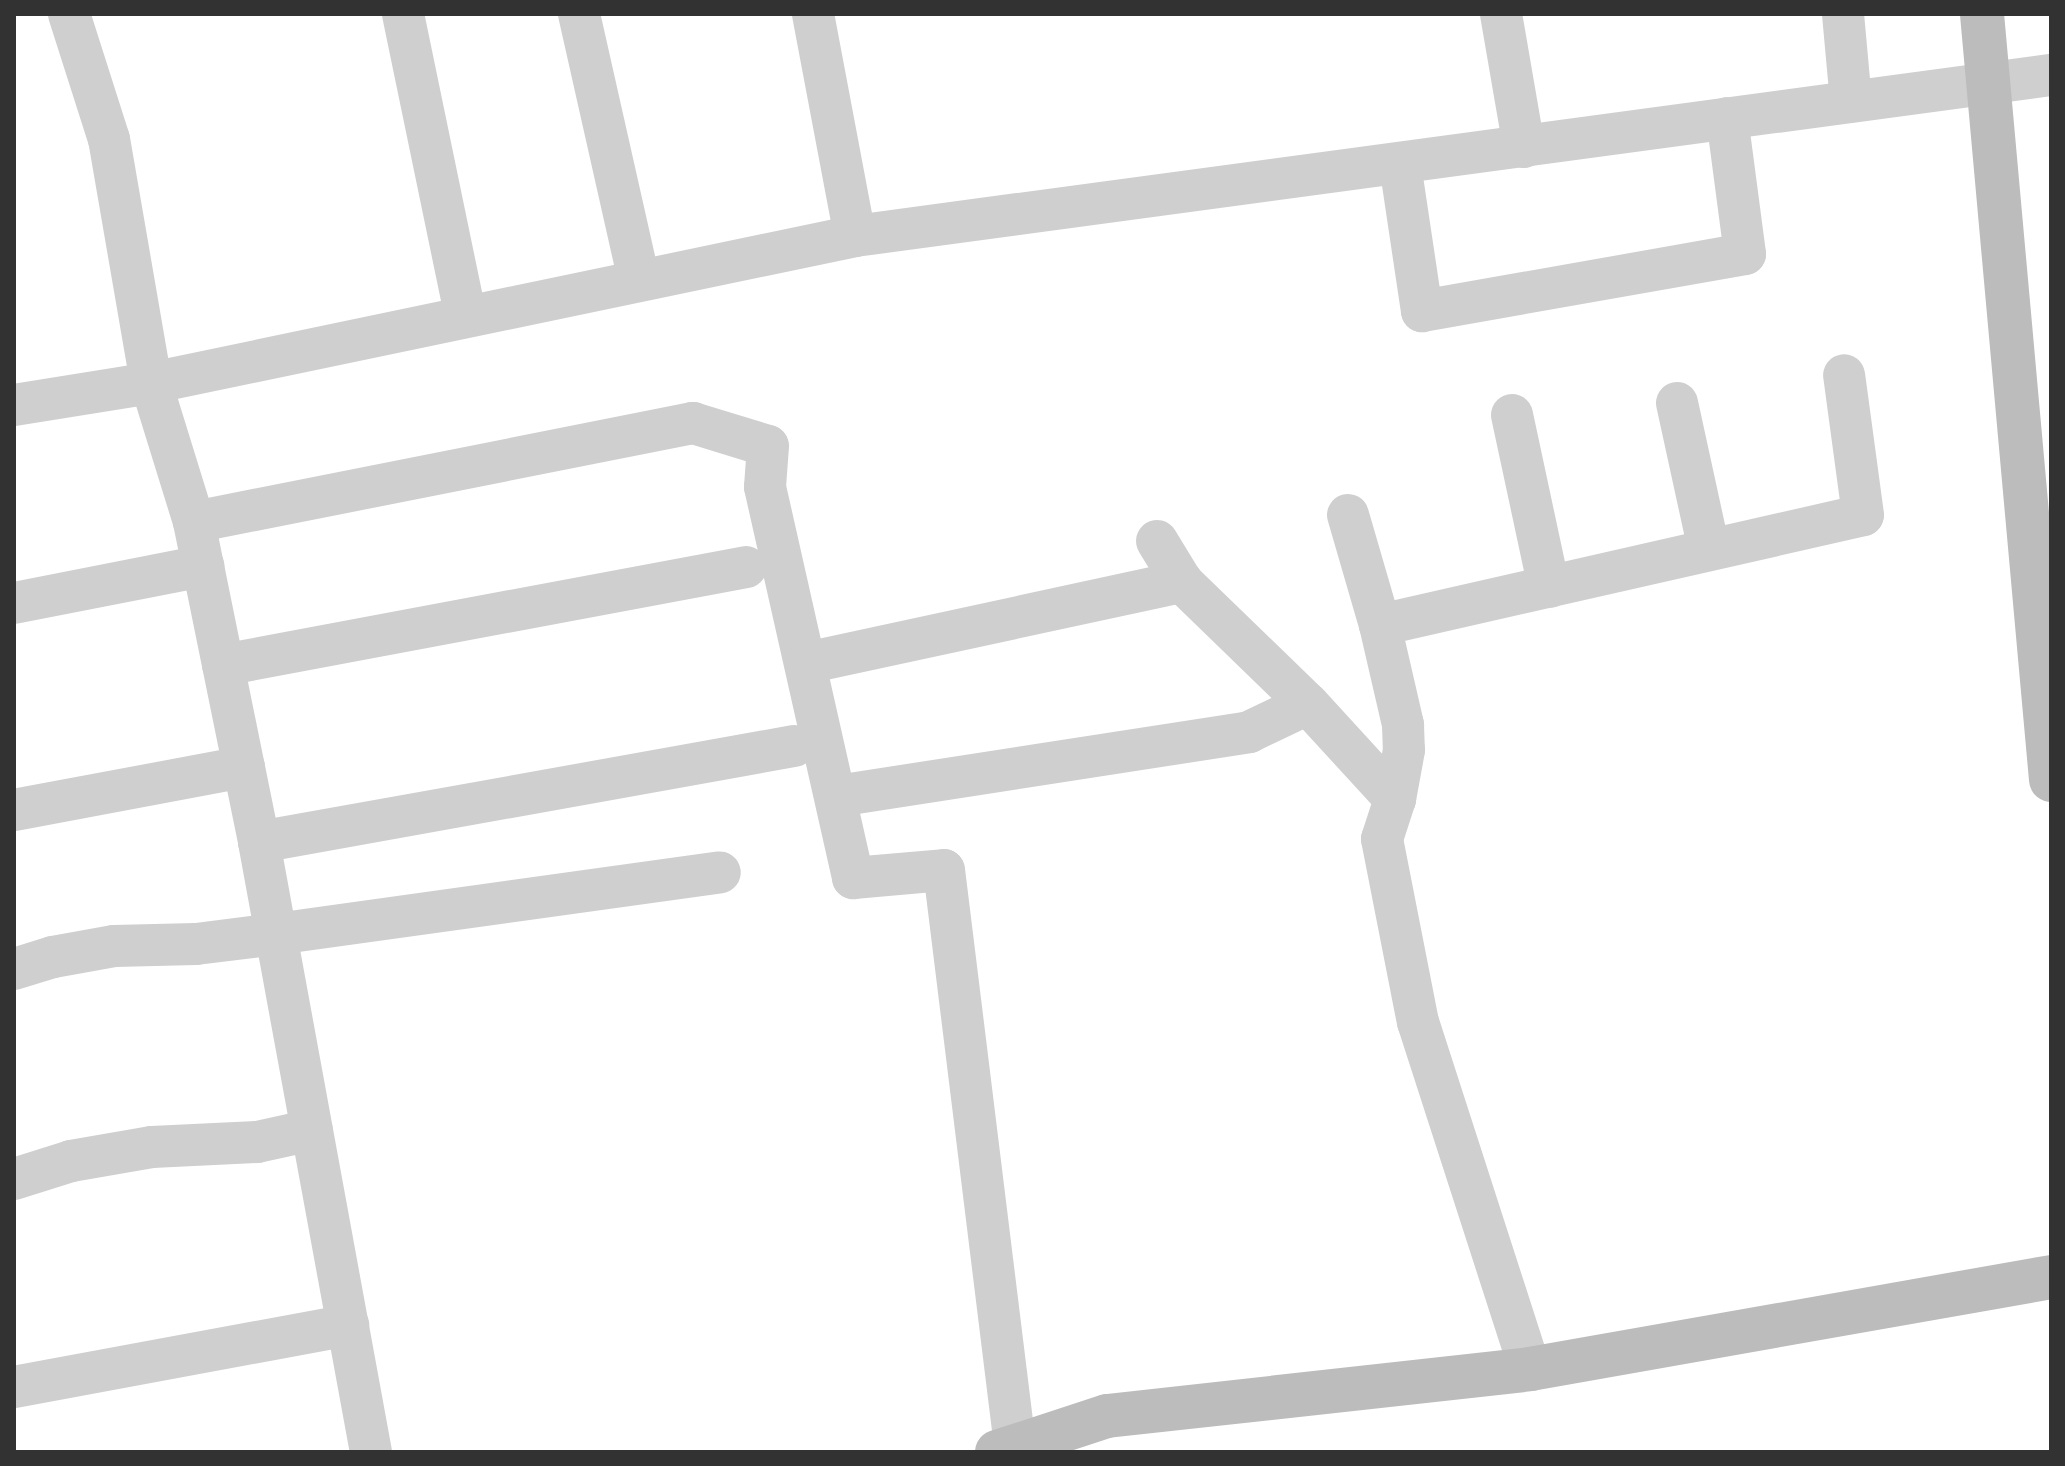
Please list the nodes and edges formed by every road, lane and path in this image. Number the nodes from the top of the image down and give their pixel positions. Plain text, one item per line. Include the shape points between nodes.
1 (69, 14) edge
2 (403, 14) edge
3 (579, 14) edge
4 (813, 14) edge
5 (1501, 14) edge
6 (1843, 14) edge
7 (1982, 14) edge
8 (2051, 75) edge
9 (1988, 85) junction
10 (1851, 102) junction
11 (1727, 118) junction
12 (1524, 147) junction
13 (1400, 164) junction
14 (855, 236) junction
15 (639, 280) junction
16 (466, 317) junction
17 (1844, 375) dead end
18 (151, 383) junction
19 (1677, 403) dead end
20 (14, 405) edge
21 (1512, 415) dead end
22 (1348, 515) dead end
23 (194, 522) junction
24 (1157, 541) dead end
25 (1709, 550) junction
26 (203, 566) junction
27 (746, 567) dead end
28 (1182, 582) junction
29 (1549, 587) junction
30 (14, 603) edge
31 (1380, 625) junction
32 (806, 663) junction
33 (223, 665) junction
34 (1308, 704) junction
35 (794, 746) dead end
36 (244, 767) junction
37 (2051, 780) edge
38 (837, 796) junction
39 (1395, 799) junction
40 (14, 810) edge
41 (259, 842) junction
42 (720, 872) dead end
43 (276, 934) junction
44 (14, 969) edge
45 (312, 1130) junction
46 (14, 1179) edge
47 (2051, 1277) edge
48 (348, 1325) junction
49 (1530, 1369) junction
50 (14, 1387) edge
51 (1006, 1449) edge
52 (371, 1452) edge

1 - 18 street via 109,139
2 - 16 street
3 - 15 street
4 - 14 street
5 - 12 street
6 - 10 street
7 - 9 street
8 - 9 street
9 - 10 street
9 - 37 street
10 - 11 street
11 - 12 street
11 - 13 street via 1745,254 1422,311
12 - 13 street
13 - 14 street
14 - 15 street
15 - 16 street
16 - 18 street
17 - 25 street via 1863,515
18 - 20 street
18 - 23 street
19 - 25 street
21 - 29 street
22 - 31 street
23 - 26 street
23 - 32 street via 693,423 768,446 765,487
24 - 28 street
25 - 29 street
26 - 30 street
26 - 33 street
27 - 33 street
28 - 32 street
28 - 34 street
29 - 31 street
31 - 39 street via 1403,725
32 - 38 street
33 - 36 street
34 - 38 street via 1249,732
34 - 39 street
35 - 41 street
36 - 40 street
36 - 41 street
38 - 51 street via 853,878 944,870
39 - 49 street via 1382,839 1418,1022
41 - 43 street
42 - 43 street
43 - 44 street via 196,944 114,946
43 - 45 street
45 - 46 street via 257,1142 138,1149 71,1161
45 - 48 street
47 - 49 street
48 - 50 street
48 - 52 street
49 - 51 street via 1107,1416

